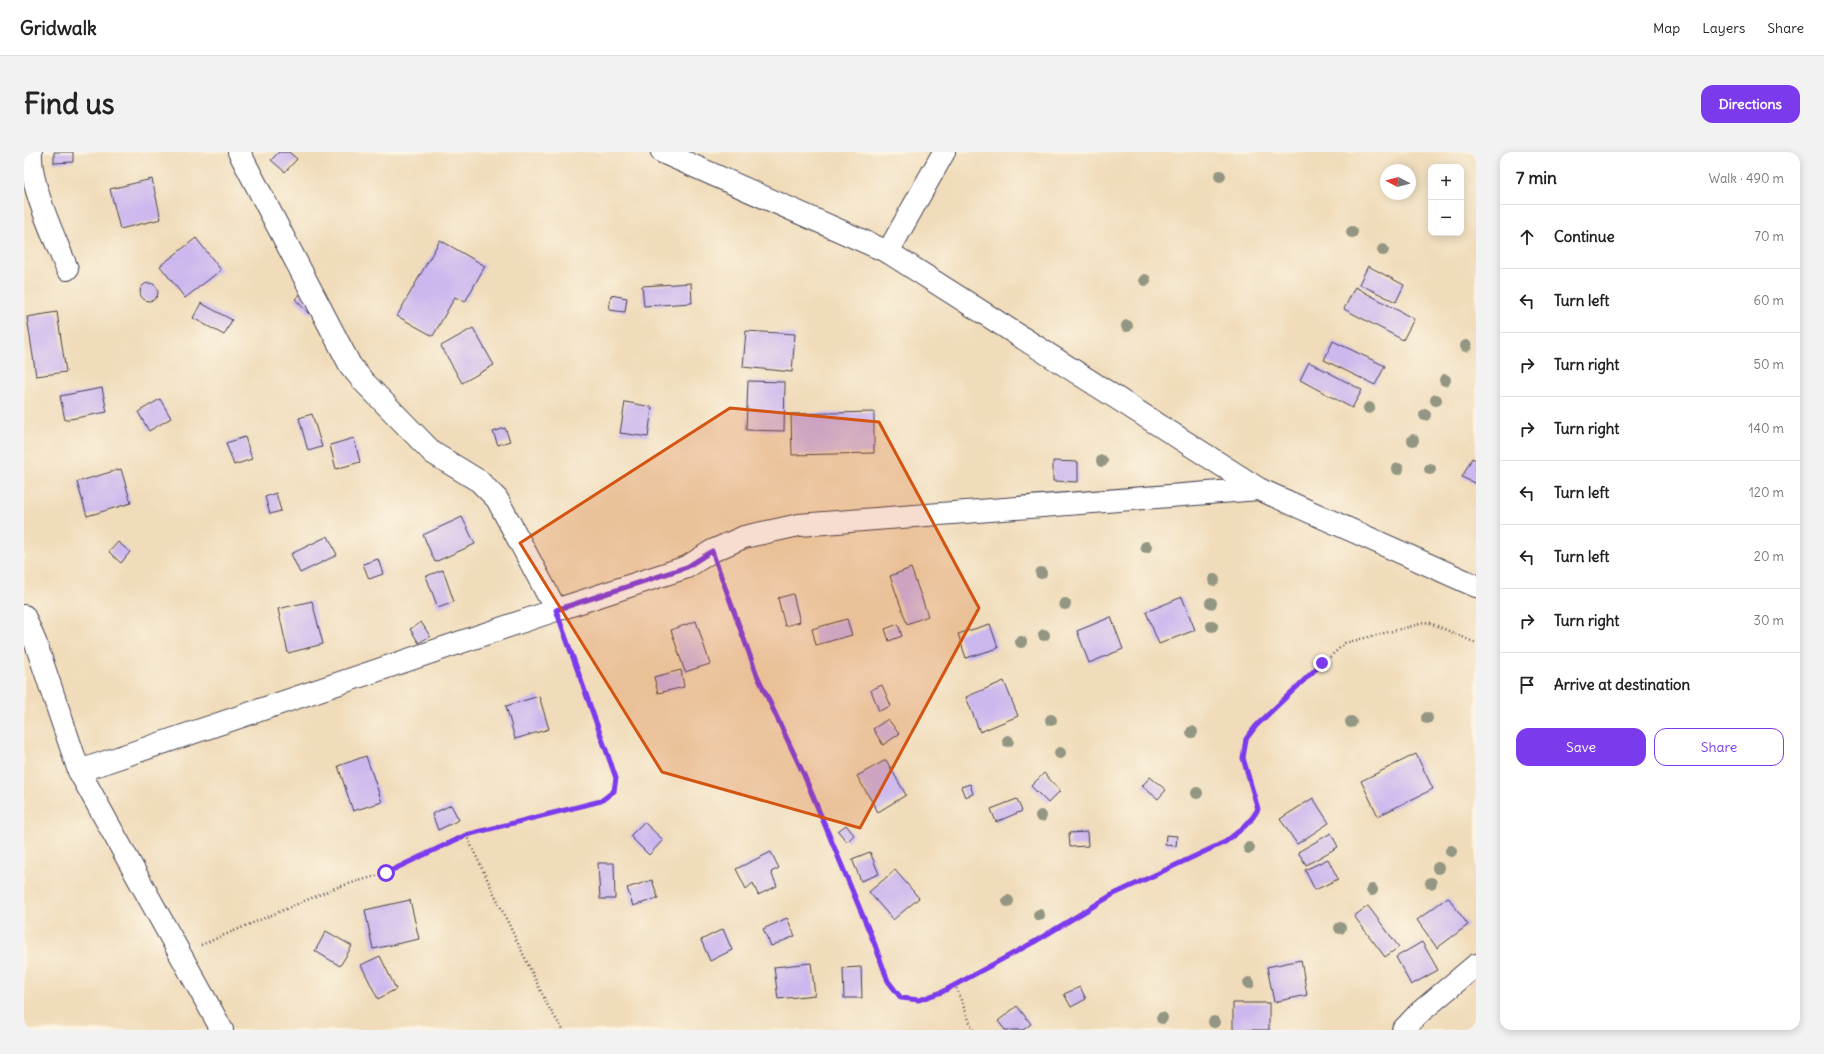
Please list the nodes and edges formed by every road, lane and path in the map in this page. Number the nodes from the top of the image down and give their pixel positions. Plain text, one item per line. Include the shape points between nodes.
1 (31, 152) edge
2 (239, 152) edge
3 (662, 152) edge
4 (944, 152) edge
5 (888, 252) junction
6 (67, 270) dead end
7 (1259, 489) junction
8 (712, 551) junction
9 (1476, 586) edge
10 (556, 610) junction
11 (24, 616) edge
12 (1476, 643) edge
13 (79, 771) junction
14 (466, 835) junction
15 (181, 954) junction
16 (1476, 964) edge
17 (955, 985) junction
18 (222, 1030) edge
19 (563, 1030) edge
20 (973, 1030) edge
21 (1403, 1030) edge

1 - 6 street via 36,186
2 - 10 street via 350,365 432,453 479,481 497,499
3 - 5 street
4 - 5 street
5 - 7 street
7 - 8 street via 799,525 744,537
7 - 9 street
8 - 10 street via 687,567
8 - 17 path via 757,675 804,775 888,981 901,998 919,1000
10 - 13 street
10 - 14 path via 616,778 614,791 601,801
11 - 13 street
12 - 17 path via 1428,622 1345,643 1256,726 1246,739 1243,758 1258,809 1252,820 1239,832 1225,842 1112,895
13 - 15 street
14 - 15 path via 386,873 335,888
14 - 19 path via 549,1008
15 - 18 street
16 - 21 street
17 - 20 path

